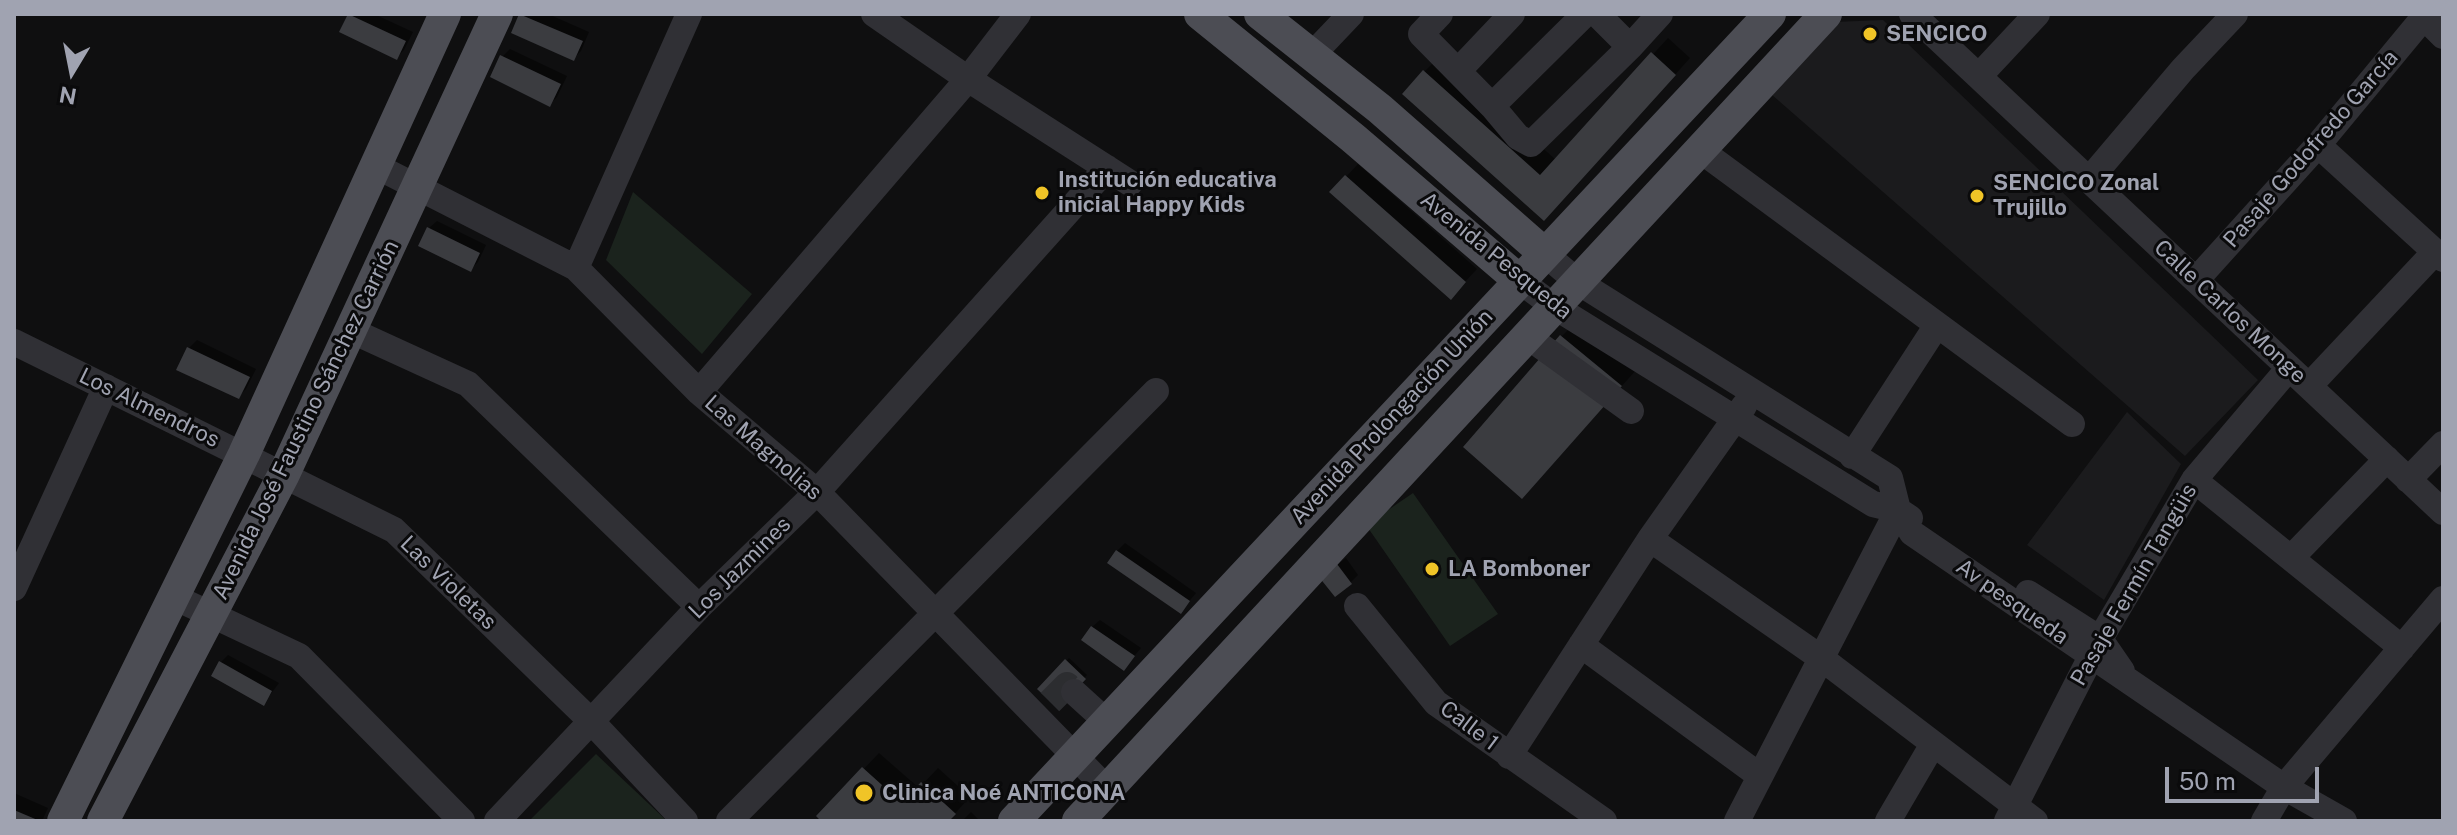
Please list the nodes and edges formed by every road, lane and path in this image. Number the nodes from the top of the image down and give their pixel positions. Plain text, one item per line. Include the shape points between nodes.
1 (445, 14) edge
2 (497, 14) edge
3 (689, 14) edge
4 (874, 14) edge
5 (1018, 14) edge
6 (1200, 14) edge
7 (1260, 14) edge
8 (1351, 14) edge
9 (1440, 14) edge
10 (1512, 14) edge
11 (1585, 14) edge
12 (1597, 14) edge
13 (1660, 14) edge
14 (1770, 14) edge
15 (1826, 14) edge
16 (1912, 14) edge
17 (2037, 14) edge
18 (2235, 14) edge
19 (2429, 22) edge
20 (1630, 47) junction
21 (1312, 55) junction
22 (1458, 71) junction
23 (1979, 76) junction
24 (968, 79) junction
25 (1492, 106) junction
26 (1380, 109) junction
27 (1353, 138) junction
28 (2318, 145) junction
29 (1700, 150) junction
30 (376, 166) junction
31 (1107, 168) junction
32 (2089, 180) junction
33 (1130, 183) dead end
34 (417, 186) junction
35 (1545, 254) junction
36 (2439, 256) edge
37 (576, 268) junction
38 (2196, 280) junction
39 (1520, 281) junction
40 (1578, 282) junction
41 (1555, 307) junction
42 (1937, 325) junction
43 (350, 330) junction
44 (1527, 336) junction
45 (14, 342) edge
46 (2289, 368) junction
47 (2309, 386) junction
48 (106, 387) junction
49 (1156, 391) dead end
50 (699, 392) junction
51 (1754, 394) junction
52 (1631, 411) dead end
53 (1735, 419) junction
54 (2072, 424) dead end
55 (2443, 444) edge
56 (244, 454) junction
57 (1852, 456) junction
58 (2387, 459) junction
59 (284, 474) junction
60 (2194, 480) junction
61 (2408, 480) junction
62 (817, 492) junction
63 (1898, 510) junction
64 (2443, 512) edge
65 (1293, 523) junction
66 (1650, 539) junction
67 (1326, 553) junction
68 (2291, 558) junction
69 (14, 588) edge
70 (174, 597) junction
71 (2443, 599) edge
72 (1357, 606) dead end
73 (699, 607) junction
74 (935, 614) junction
75 (213, 615) junction
76 (1581, 645) junction
77 (2096, 648) junction
78 (2402, 648) junction
79 (1821, 658) junction
80 (1053, 704) junction
81 (591, 721) junction
82 (1107, 722) junction
83 (1933, 744) junction
84 (1509, 756) junction
85 (1074, 757) junction
86 (1760, 776) junction
87 (2284, 787) junction
88 (1107, 789) junction
89 (2019, 816) edge
90 (63, 821) edge
91 (103, 821) edge
92 (462, 821) edge
93 (497, 821) edge
94 (685, 821) edge
95 (729, 821) edge
96 (1014, 821) edge
97 (1078, 821) edge
98 (1604, 821) edge
99 (1737, 821) edge
100 (1888, 821) edge
101 (2264, 821) edge
102 (2344, 821) edge

1 - 30 main road, Avenida José Faustino Sánchez Carrión
2 - 34 main road, Avenida José Faustino Sánchez Carrión
3 - 37 street
4 - 24 street
5 - 24 street
6 - 27 main road, Avenida Pesqueda
7 - 21 main road, Avenida Pesqueda
8 - 21 street
9 - 22 street via 1421,34
10 - 22 street
11 - 25 street
12 - 20 street
13 - 20 street
14 - 35 main road, Avenida Prolongación Unión
15 - 29 main road, Avenida Prolongación Unión
16 - 23 street, Calle Carlos Monge
17 - 23 street
18 - 32 street
19 - 28 street, Pasaje Godofredo García
20 - 25 street via 1531,144 1518,137
21 - 26 main road, Avenida Pesqueda
22 - 25 street
23 - 32 street, Calle Carlos Monge
24 - 31 street
24 - 50 street
26 - 27 street
26 - 35 main road, Avenida Pesqueda
27 - 39 main road, Avenida Pesqueda
28 - 36 street
28 - 38 street, Pasaje Godofredo García
29 - 40 main road, Avenida Prolongación Unión
29 - 42 street
30 - 34 street, Las Magnolias
30 - 56 main road, Avenida José Faustino Sánchez Carrión
31 - 33 street
31 - 62 street, Los Jazmines
32 - 38 street, Calle Carlos Monge
34 - 37 street, Las Magnolias
34 - 43 main road, Avenida José Faustino Sánchez Carrión
35 - 39 main road, Avenida Prolongación Unión
35 - 40 street, Avenida Pesqueda
36 - 47 street
37 - 50 street, Las Magnolias
38 - 46 street, Calle Carlos Monge
39 - 41 street, Avenida Pesqueda
39 - 65 main road, Avenida Prolongación Unión
40 - 41 main road, Avenida Prolongación Unión
40 - 51 street, Avenida Pesqueda
41 - 44 main road, Avenida Prolongación Unión
41 - 53 street, Avenida Pesqueda
42 - 54 street
42 - 57 street
43 - 59 main road, Avenida José Faustino Sánchez Carrión
43 - 73 street via 468,384
44 - 52 street
44 - 67 main road, Avenida Prolongación Unión
45 - 48 street, Los Almendros
46 - 47 street, Calle Carlos Monge
46 - 60 street, Pasaje Fermín Tangüis
47 - 58 street, Calle Carlos Monge
48 - 56 street, Los Almendros
48 - 69 street
49 - 74 street
50 - 62 street, Las Magnolias
51 - 53 street
51 - 57 street, Avenida Pesqueda
53 - 63 street, Avenida Pesqueda via 1873,504
53 - 66 street
55 - 61 street
56 - 59 street, Los Almendros
56 - 70 main road, Avenida José Faustino Sánchez Carrión
57 - 63 street, Avenida Pesqueda via 1890,478
58 - 61 street, Calle Carlos Monge
58 - 68 street
59 - 75 main road, Avenida José Faustino Sánchez Carrión
59 - 81 street, Las Violetas via 394,530
60 - 68 street
60 - 77 street, Pasaje Fermín Tangüis
61 - 64 street, Calle Carlos Monge
62 - 73 street, Los Jazmines
62 - 74 street, Las Magnolias
63 - 77 street, Avenida Pesqueda
63 - 79 street
65 - 67 main road
65 - 82 main road, Avenida Prolongación Unión
66 - 76 street
66 - 79 street
67 - 88 main road, Avenida Prolongación Unión
68 - 78 street
70 - 75 street
70 - 90 main road, Avenida José Faustino Sánchez Carrión
71 - 78 street
72 - 84 street, Calle 1 via 1436,703
73 - 81 street, Los Jazmines
74 - 80 street, Las Magnolias
74 - 95 street
75 - 91 main road, Avenida José Faustino Sánchez Carrión
75 - 92 street via 299,656
76 - 84 street
76 - 86 street
77 - 87 street, Av pesqueda via 2134,687
77 - 89 street, Pasaje Fermín Tangüis
78 - 87 street
79 - 83 street
79 - 86 street
80 - 82 street
80 - 85 street, Las Magnolias
81 - 93 street, Los Jazmines
81 - 94 street, Las Violetas
82 - 85 main road, Avenida Prolongación Unión
83 - 89 street
83 - 100 street
84 - 98 street, Calle 1
85 - 88 street, Las Magnolias
85 - 96 main road, Avenida Prolongación Unión
86 - 99 street
87 - 101 street
87 - 102 street
88 - 97 main road, Avenida Prolongación Unión

